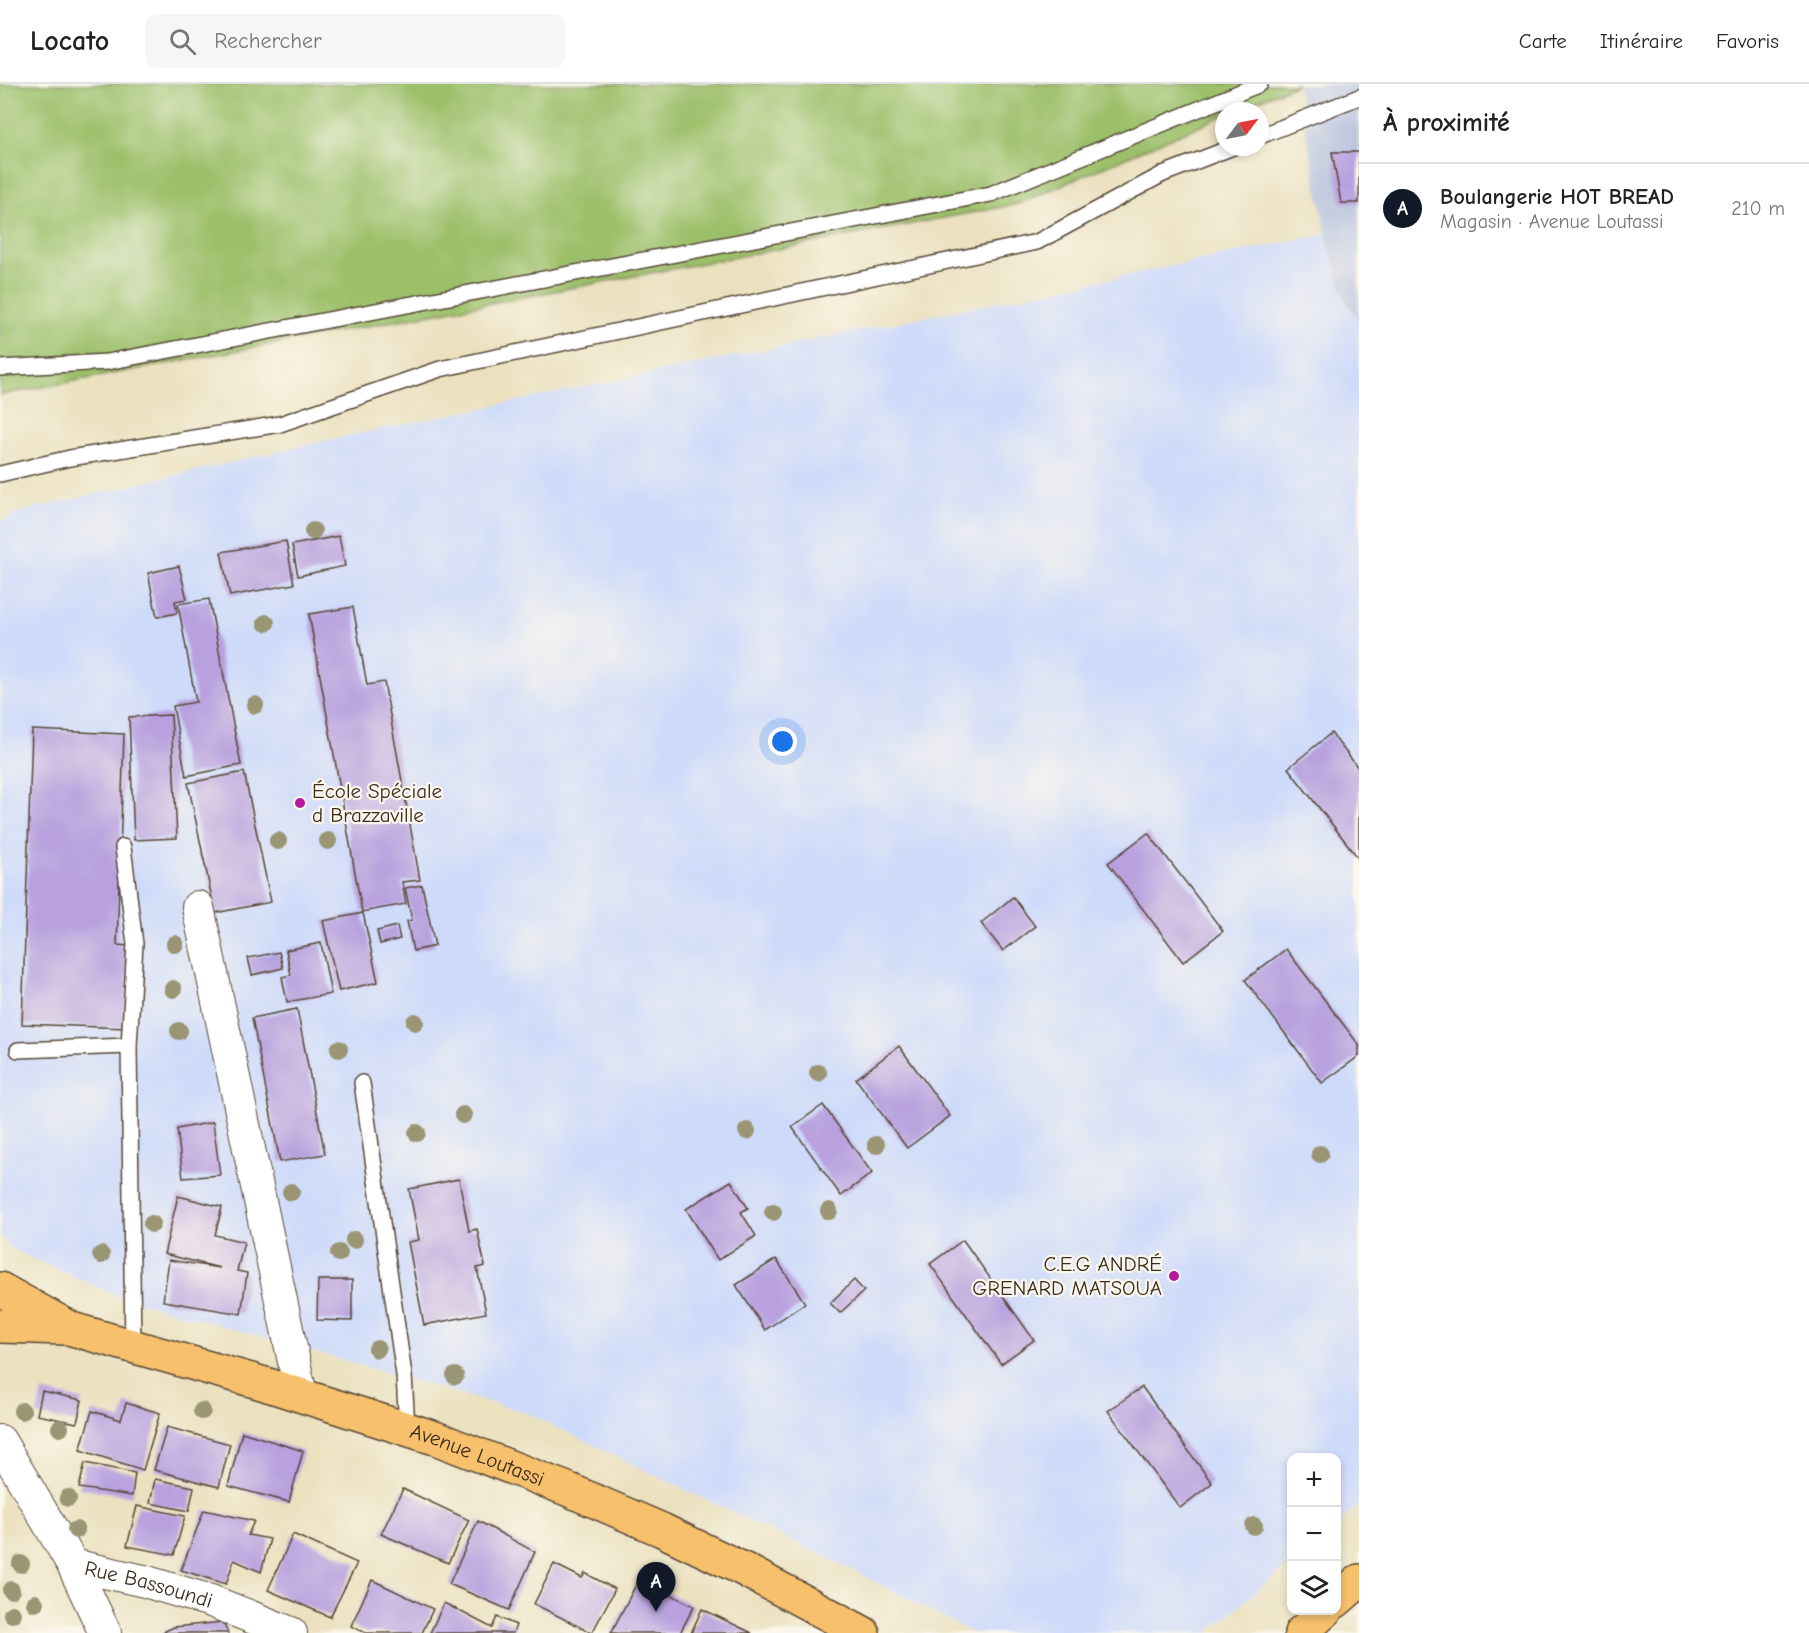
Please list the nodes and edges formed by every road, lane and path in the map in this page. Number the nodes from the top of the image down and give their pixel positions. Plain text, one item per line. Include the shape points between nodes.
1 (1260, 84) edge
2 (1359, 98) edge
3 (1269, 133) edge
4 (1215, 154) edge
5 (0, 368) edge
6 (0, 474) edge
7 (123, 847) dead end
8 (198, 907) dead end
9 (129, 1046) junction
10 (18, 1050) dead end
11 (362, 1083) dead end
12 (0, 1289) edge
13 (0, 1326) edge
14 (72, 1329) junction
15 (133, 1346) junction
16 (302, 1395) junction
17 (407, 1429) junction
18 (0, 1441) edge
19 (73, 1565) junction
20 (1359, 1581) edge
21 (1341, 1597) edge
22 (105, 1633) edge
23 (291, 1633) edge
24 (863, 1633) edge

1 - 5 lane via 991,194 107,362
2 - 3 lane
4 - 6 lane via 1163,174 1036,242 440,369 280,424 70,458
7 - 9 lane via 135,944
8 - 16 street
9 - 10 lane
9 - 15 lane
11 - 17 lane via 404,1375
12 - 14 main road, Avenue Loutassi
13 - 14 main road, Avenue Loutassi
14 - 15 main road, Avenue Loutassi
15 - 16 main road, Avenue Loutassi
16 - 17 main road, Avenue Loutassi
17 - 24 main road, Avenue Loutassi via 567,1489 662,1530
18 - 19 street
19 - 22 street
19 - 23 street, Rue Bassoundi via 211,1601
20 - 21 main road

